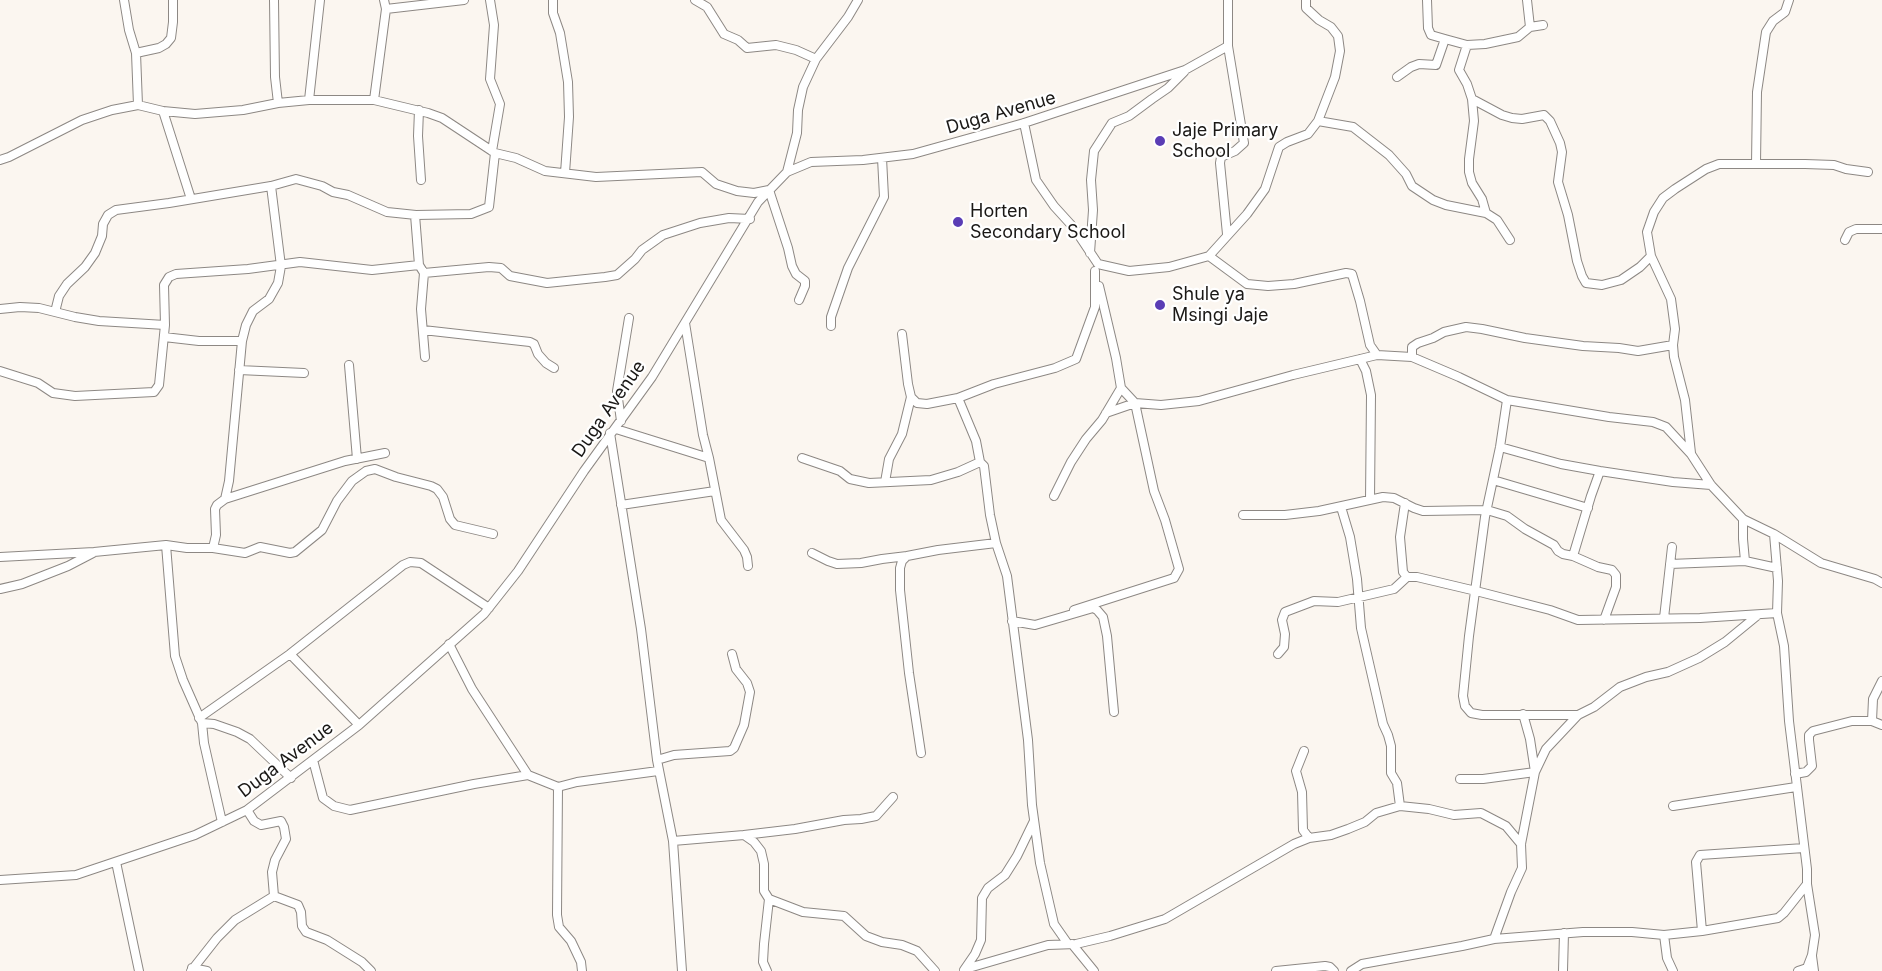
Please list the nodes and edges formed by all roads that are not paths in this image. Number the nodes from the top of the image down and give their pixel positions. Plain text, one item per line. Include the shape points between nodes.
1 (124, 0) edge
2 (173, 0) edge
3 (274, 0) edge
4 (320, 0) edge
5 (464, 0) edge
6 (490, 0) edge
7 (553, 0) edge
8 (695, 0) edge
9 (858, 0) edge
10 (1228, 0) edge
11 (1306, 0) edge
12 (1428, 0) edge
13 (1527, 0) edge
14 (1789, 0) edge
15 (385, 4) edge
16 (1543, 25) dead end
17 (1530, 27) junction
18 (1446, 39) junction
19 (1467, 45) junction
20 (1228, 46) junction
21 (136, 53) junction
22 (816, 59) junction
23 (1185, 70) junction
24 (1397, 77) dead end
25 (1472, 99) junction
26 (309, 100) junction
27 (374, 100) junction
28 (278, 103) junction
29 (138, 105) junction
30 (163, 111) junction
31 (419, 111) junction
32 (1318, 121) junction
33 (1024, 123) junction
34 (493, 152) junction
35 (882, 158) junction
36 (0, 160) edge
37 (1756, 164) junction
38 (787, 172) junction
39 (1868, 172) dead end
40 (565, 173) junction
41 (421, 180) dead end
42 (271, 186) junction
43 (769, 190) junction
44 (191, 199) junction
45 (1486, 213) junction
46 (415, 215) junction
47 (750, 219) junction
48 (1882, 230) edge
49 (1227, 234) junction
50 (1510, 240) dead end
51 (1845, 240) dead end
52 (1090, 254) junction
53 (1209, 256) junction
54 (1651, 256) junction
55 (419, 265) junction
56 (281, 266) junction
57 (1096, 268) junction
58 (424, 273) junction
59 (799, 300) dead end
60 (0, 309) edge
61 (55, 312) junction
62 (629, 318) dead end
63 (685, 323) junction
64 (165, 325) junction
65 (831, 326) dead end
66 (423, 330) junction
67 (902, 334) dead end
68 (164, 337) junction
69 (242, 341) junction
70 (1673, 345) junction
71 (1377, 355) junction
72 (425, 357) dead end
73 (1412, 357) junction
74 (1360, 359) junction
75 (349, 365) dead end
76 (554, 368) dead end
77 (239, 370) junction
78 (0, 371) edge
79 (304, 373) dead end
80 (1120, 388) junction
81 (911, 397) junction
82 (958, 398) junction
83 (1507, 400) junction
84 (1135, 404) junction
85 (1106, 413) junction
86 (621, 421) junction
87 (613, 431) junction
88 (1500, 447) junction
89 (385, 453) dead end
90 (1691, 454) junction
91 (710, 458) junction
92 (802, 458) dead end
93 (357, 459) junction
94 (980, 462) junction
95 (1600, 471) junction
96 (1493, 480) junction
97 (885, 482) junction
98 (1711, 485) junction
99 (715, 491) junction
100 (1054, 496) dead end
101 (225, 499) junction
102 (1370, 500) junction
103 (1405, 503) junction
104 (621, 505) junction
105 (1341, 507) junction
106 (1588, 508) junction
107 (1487, 510) junction
108 (1243, 515) dead end
109 (1743, 519) junction
110 (493, 534) dead end
111 (1774, 534) junction
112 (996, 543) junction
113 (166, 545) junction
114 (1672, 548) dead end
115 (213, 549) junction
116 (94, 552) junction
117 (812, 553) dead end
118 (0, 556) edge
119 (907, 556) junction
120 (1573, 556) junction
121 (1745, 561) junction
122 (1670, 564) junction
123 (748, 566) dead end
124 (1777, 568) junction
125 (1407, 578) junction
126 (1882, 583) edge
127 (0, 589) edge
128 (1476, 591) junction
129 (1360, 598) junction
130 (489, 608) junction
131 (1074, 610) dead end
132 (1777, 613) junction
133 (1758, 615) junction
134 (1664, 618) junction
135 (1604, 620) junction
136 (1012, 621) junction
137 (449, 644) junction
138 (290, 654) junction
139 (732, 654) dead end
140 (1278, 654) dead end
141 (1882, 681) edge
142 (1114, 712) dead end
143 (1523, 714) junction
144 (1578, 715) junction
145 (200, 721) junction
146 (1872, 721) junction
147 (358, 725) junction
148 (1882, 725) edge
149 (1304, 751) dead end
150 (921, 753) dead end
151 (312, 760) junction
152 (657, 760) junction
153 (658, 771) junction
154 (1535, 772) junction
155 (1795, 774) junction
156 (528, 775) junction
157 (291, 778) junction
158 (1460, 779) dead end
159 (558, 787) junction
160 (1796, 787) junction
161 (892, 797) dead end
162 (1400, 806) junction
163 (1673, 806) dead end
164 (247, 810) junction
165 (222, 822) junction
166 (1034, 822) junction
167 (744, 835) junction
168 (1309, 838) junction
169 (673, 841) junction
170 (1521, 844) junction
171 (1804, 848) junction
172 (116, 862) junction
173 (0, 880) edge
174 (1807, 884) junction
175 (274, 896) junction
176 (769, 899) junction
177 (1702, 931) junction
178 (1564, 933) junction
179 (1664, 936) junction
180 (1494, 939) junction
181 (1070, 944) junction
182 (1812, 955) junction
183 (191, 969) edge
184 (964, 970) edge
185 (139, 971) edge
186 (207, 971) edge
187 (371, 971) edge
188 (582, 971) edge
189 (682, 971) edge
190 (767, 971) edge
191 (935, 971) edge
192 (1094, 971) edge
193 (1276, 971) edge
194 (1334, 971) edge
195 (1351, 971) edge
196 (1563, 971) edge
197 (1672, 971) edge
198 (1798, 971) edge
199 (1814, 971) edge

1 - 21 street
2 - 21 street via 171,38 159,48
3 - 28 street
4 - 26 street
5 - 15 street
6 - 34 street via 494,25 490,78 500,104
7 - 40 street via 568,82
8 - 22 street via 707,7 724,34 747,48 776,45
9 - 22 street
10 - 20 street
11 - 32 street via 1306,8 1338,36 1340,51 1335,77
12 - 18 street via 1431,35
13 - 17 street
14 - 37 street via 1785,12 1766,32 1757,92
15 - 27 street
16 - 17 street
17 - 19 street via 1518,37
18 - 19 street
18 - 24 street via 1436,65 1419,64
19 - 25 street via 1459,70
20 - 23 street, Duga Avenue
20 - 49 street via 1244,143 1221,157
21 - 29 street
22 - 38 street via 803,87
23 - 33 street, Duga Avenue
23 - 52 street via 1168,88 1129,116 1112,123 1094,151
25 - 45 street via 1469,172
25 - 54 street via 1512,118 1544,114 1551,121 1562,152 1558,182 1586,283 1602,285 1621,280
26 - 27 street
26 - 28 street
27 - 31 street
28 - 30 street via 195,114
29 - 30 street
29 - 36 street via 82,120
30 - 44 street
31 - 34 street via 442,118
31 - 41 street
32 - 45 street via 1353,127 1389,155 1413,186 1434,200
32 - 49 street via 1308,134 1279,147 1265,189
33 - 35 street, Duga Avenue via 913,154
33 - 52 street via 1036,180
34 - 40 street via 545,171
34 - 46 street via 489,207 471,214
35 - 38 street, Duga Avenue via 811,162
35 - 65 street via 884,197 848,268
37 - 39 street via 1834,165
37 - 54 street via 1719,164 1664,198 1647,232
38 - 43 street, Duga Avenue
40 - 43 street via 596,177 702,172 716,184 737,191
42 - 44 street
42 - 46 street via 297,179 387,212
42 - 56 street
43 - 47 street, Duga Avenue
43 - 59 street via 792,266 805,281
44 - 61 street via 116,210 108,215 95,253 67,284
45 - 50 street via 1497,220
46 - 55 street
47 - 58 street via 700,223 663,235 617,274 605,277 547,283 510,276 501,268 489,267
47 - 63 street, Duga Avenue
48 - 51 street via 1856,229
49 - 53 street
52 - 57 street
53 - 57 street via 1169,267 1129,271
53 - 71 street via 1247,284 1294,284 1352,274 1370,345
54 - 70 street via 1671,299
55 - 56 street via 372,270 300,262
55 - 58 street
56 - 64 street via 176,274 168,278 164,285
56 - 69 street via 278,283 269,299 253,311
57 - 80 street
57 - 82 street via 1095,306 1076,359
58 - 66 street
60 - 61 street via 39,308
61 - 64 street via 99,321
62 - 86 street via 616,391
63 - 86 street, Duga Avenue
63 - 91 street
64 - 68 street
66 - 72 street
66 - 76 street via 530,342
67 - 81 street
68 - 69 street
68 - 78 street via 159,385 154,392 75,396 53,393 38,383
69 - 77 street
70 - 73 street via 1638,351 1466,327 1418,343 1412,347
70 - 90 street
71 - 73 street
71 - 74 street
73 - 83 street
74 - 84 street via 1199,401
74 - 102 street via 1371,395
75 - 93 street
77 - 79 street
77 - 101 street
80 - 84 street
80 - 85 street
81 - 82 street via 917,403 927,404
81 - 97 street
82 - 94 street via 976,441
83 - 88 street
83 - 90 street via 1653,422 1666,427
84 - 85 street
84 - 131 street via 1154,491 1179,569 1174,578
85 - 100 street via 1071,462
86 - 87 street, Duga Avenue
87 - 91 street
87 - 104 street
87 - 130 street, Duga Avenue
88 - 95 street
88 - 96 street
89 - 93 street
90 - 98 street
91 - 99 street
92 - 97 street via 840,471 850,479
93 - 101 street
94 - 97 street via 931,480
94 - 112 street via 984,466
95 - 98 street
95 - 106 street
96 - 106 street
96 - 107 street
98 - 109 street
99 - 104 street
99 - 123 street via 721,520 744,550
101 - 115 street via 215,509
102 - 103 street via 1383,497
102 - 105 street
103 - 107 street via 1423,511
103 - 125 street via 1400,537
104 - 152 street
105 - 108 street via 1285,515
105 - 129 street
106 - 120 street
107 - 120 street via 1507,516 1558,551
107 - 128 street
109 - 111 street
109 - 121 street
110 - 115 street via 455,525 437,489 375,470 352,481 322,530 295,552
111 - 124 street
111 - 126 street via 1821,563
112 - 119 street
112 - 136 street via 1007,576
113 - 115 street
113 - 116 street
113 - 145 street via 175,656
114 - 122 street
116 - 118 street
116 - 127 street via 69,566
117 - 119 street via 837,564
119 - 150 street via 900,568 900,590
120 - 135 street via 1614,572 1616,587
121 - 122 street
121 - 124 street
122 - 134 street
124 - 132 street
125 - 128 street via 1418,577
125 - 129 street via 1394,589
128 - 135 street via 1578,620
128 - 143 street via 1465,706 1482,715
129 - 140 street via 1314,601 1285,612 1284,647
129 - 162 street via 1361,628 1391,746 1391,773 1397,783
130 - 137 street, Duga Avenue
130 - 138 street via 420,563 410,562
132 - 133 street
132 - 155 street via 1786,656
133 - 134 street
133 - 144 street via 1700,658 1620,687
134 - 135 street
136 - 142 street via 1035,625 1097,610 1103,617 1107,636
136 - 166 street
137 - 147 street, Duga Avenue
137 - 156 street via 472,689
138 - 145 street
138 - 147 street
139 - 152 street via 750,692 744,725 734,748
141 - 146 street via 1873,699
143 - 144 street
143 - 154 street
144 - 154 street via 1546,749
145 - 157 street via 250,739
145 - 165 street
146 - 148 street
146 - 155 street via 1813,731 1809,735 1812,766
147 - 151 street, Duga Avenue
149 - 168 street via 1296,771 1302,792 1303,830
151 - 156 street via 323,798 350,810
151 - 157 street, Duga Avenue
152 - 153 street
153 - 159 street
153 - 169 street
154 - 158 street
154 - 170 street
155 - 160 street
156 - 159 street
157 - 164 street, Duga Avenue
159 - 188 street via 557,915 559,927 571,941
160 - 163 street
160 - 171 street
161 - 167 street via 876,816
162 - 168 street via 1331,835
162 - 170 street via 1454,815 1481,813 1506,826
164 - 165 street, Duga Avenue
164 - 175 street via 261,825 281,821 284,827 286,839 272,872
165 - 172 street, Duga Avenue via 195,836
166 - 181 street via 1054,924
166 - 184 street via 1005,875 982,898 981,940
167 - 169 street
167 - 176 street via 761,851 764,891
168 - 181 street via 1165,919
169 - 189 street
170 - 180 street via 1522,868
171 - 174 street
171 - 177 street via 1700,855 1696,862
172 - 173 street, Duga Avenue via 76,875
172 - 185 street
174 - 177 street via 1778,918
174 - 182 street via 1815,934
175 - 183 street via 235,920
175 - 187 street via 298,905 306,932 327,940
176 - 190 street via 763,962
176 - 191 street via 803,912 844,916 866,936 917,951
177 - 179 street
178 - 179 street via 1632,932
178 - 180 street
178 - 196 street
179 - 197 street
180 - 195 street via 1362,964
181 - 184 street via 1048,945
181 - 192 street
182 - 198 street via 1807,968
182 - 199 street
183 - 186 street
193 - 194 street via 1325,966

